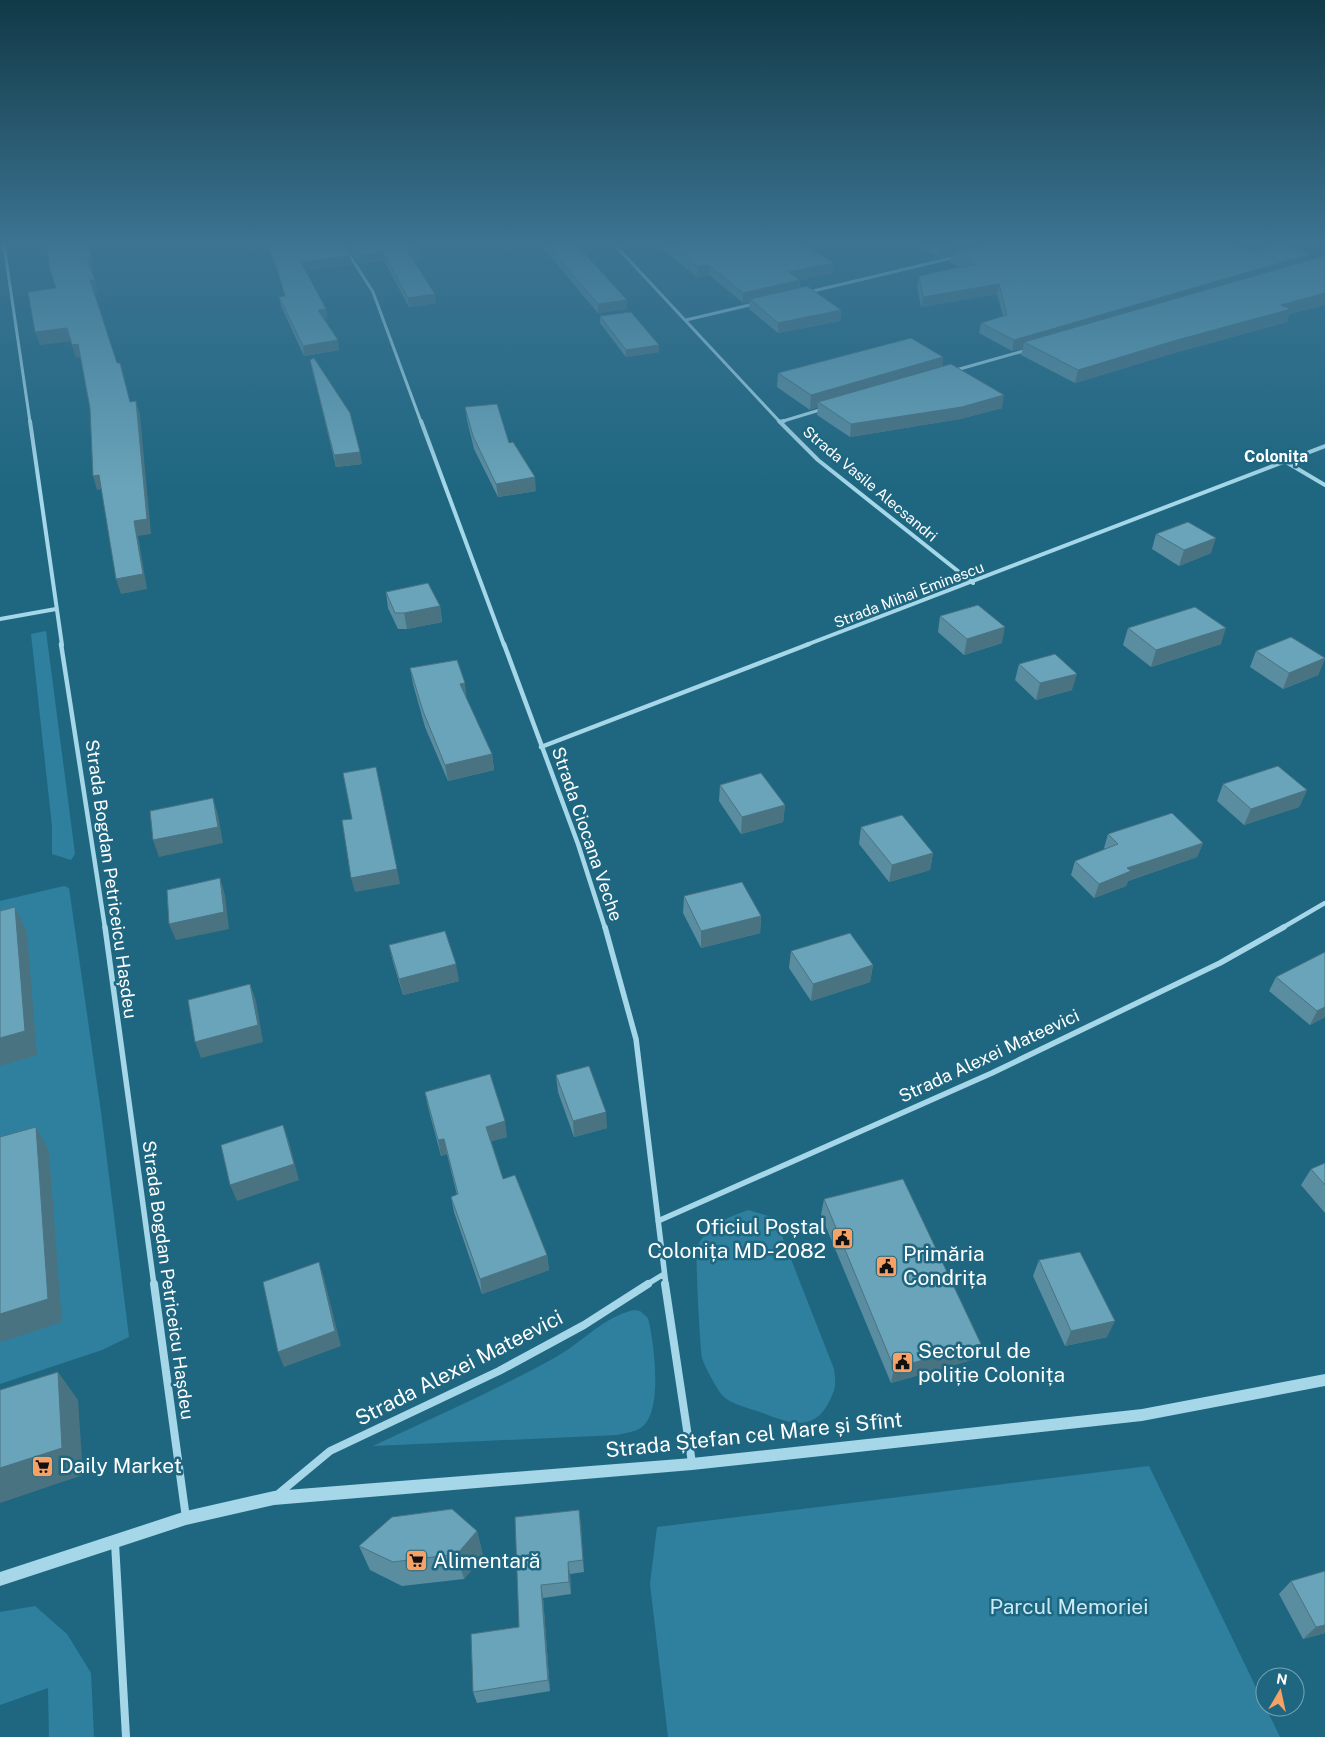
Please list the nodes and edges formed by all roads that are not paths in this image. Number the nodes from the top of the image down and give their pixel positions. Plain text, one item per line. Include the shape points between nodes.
1 (17, 326) edge
2 (386, 326) edge
3 (692, 326) edge
4 (1028, 349) edge
5 (952, 372) edge
6 (828, 408) edge
7 (780, 422) junction
8 (1325, 446) edge
9 (1286, 462) junction
10 (1325, 486) edge
11 (972, 582) junction
12 (56, 609) junction
13 (0, 619) edge
14 (541, 747) junction
15 (1325, 903) edge
16 (658, 1222) junction
17 (664, 1274) junction
18 (1325, 1380) edge
19 (692, 1464) junction
20 (274, 1498) junction
21 (186, 1518) junction
22 (115, 1542) junction
23 (0, 1579) edge
24 (126, 1737) edge

1 - 12 street, Strada Bogdan Petriceicu Hașdeu
2 - 14 street, Strada Ciocana Veche
3 - 7 street, Strada Vasile Alecsandri
4 - 5 street
6 - 7 street
7 - 11 street, Strada Vasile Alecsandri via 818,460
8 - 9 street, Strada Mihai Eminescu
9 - 10 street
9 - 11 street, Strada Mihai Eminescu
11 - 14 street, Strada Mihai Eminescu
12 - 13 street
12 - 21 street, Strada Bogdan Petriceicu Hașdeu via 96,863
14 - 16 street, Strada Ciocana Veche via 601,914 636,1039
15 - 16 street, Strada Alexei Mateevici via 1220,963 992,1073
16 - 17 street, Strada Ciocana Veche
17 - 19 street, Strada Ciocana Veche
17 - 20 street, Strada Alexei Mateevici via 584,1325 499,1371 330,1451
18 - 19 street, Strada Ștefan cel Mare și Sfînt via 1142,1415
19 - 20 street, Strada Ștefan cel Mare și Sfînt
20 - 21 street, Strada Ștefan cel Mare și Sfînt
21 - 22 street
22 - 23 street
22 - 24 street

